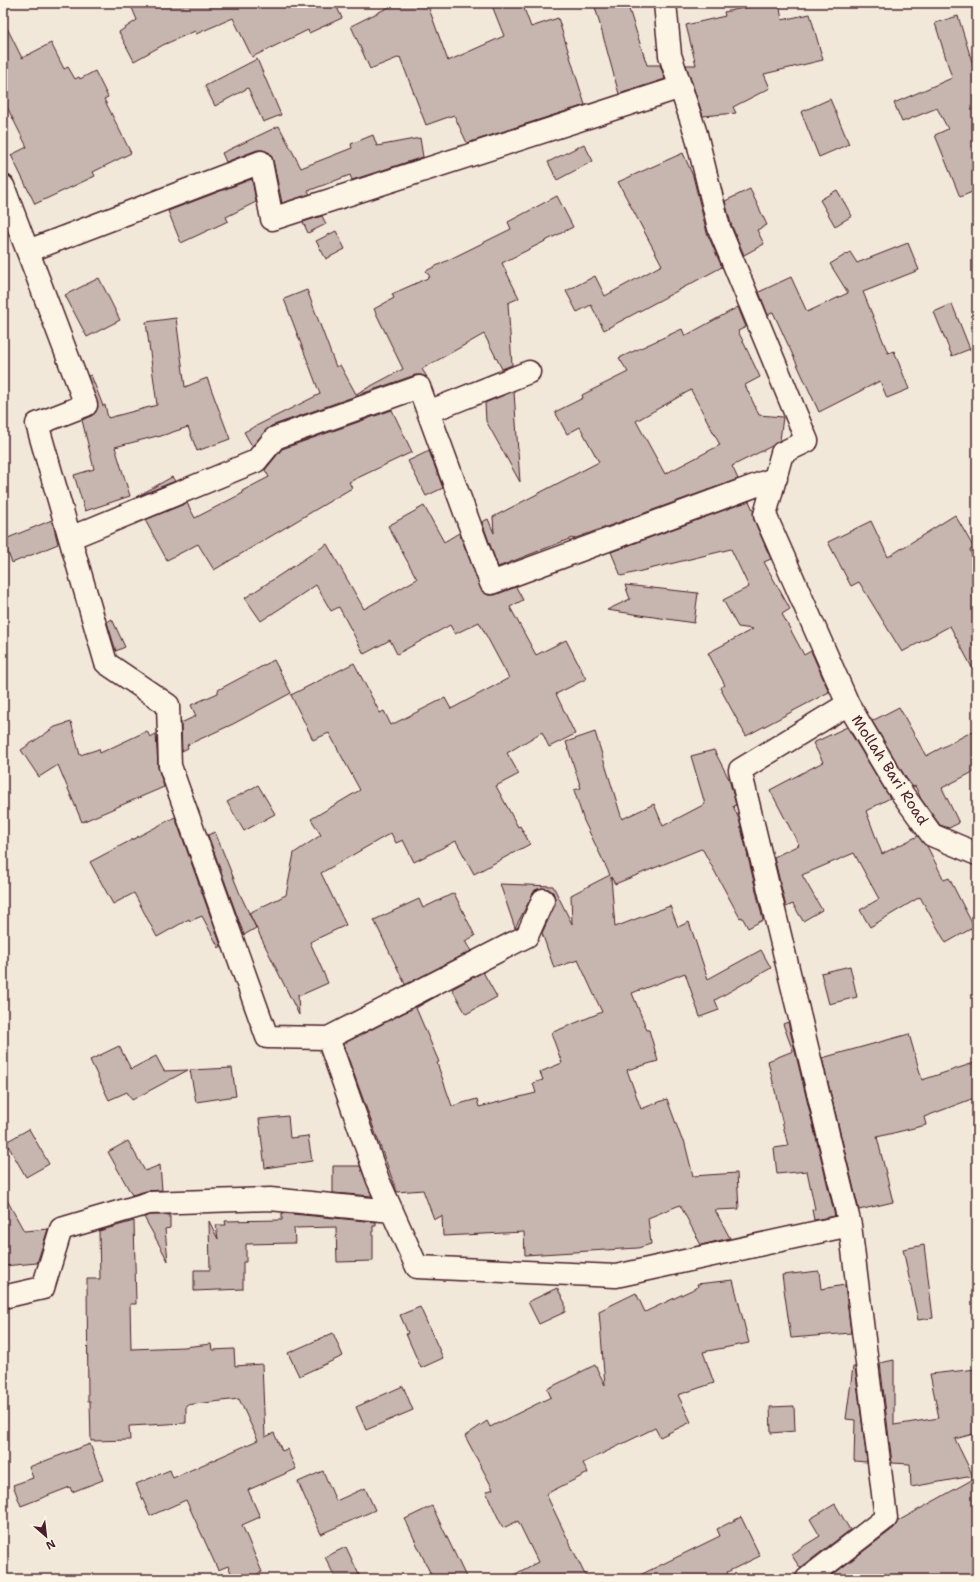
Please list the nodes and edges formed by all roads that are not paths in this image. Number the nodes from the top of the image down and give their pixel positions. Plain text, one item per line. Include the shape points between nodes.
1 (665, 3) edge
2 (681, 86) junction
3 (3, 186) edge
4 (28, 251) junction
5 (529, 372) dead end
6 (428, 412) junction
7 (776, 478) junction
8 (70, 538) junction
9 (848, 704) junction
10 (977, 854) edge
11 (543, 900) dead end
12 (328, 1038) junction
13 (392, 1211) junction
14 (850, 1225) junction
15 (3, 1297) edge
16 (807, 1579) edge

1 - 2 street via 670,55
2 - 4 street via 272,219 261,162
2 - 7 street, Mollah Bari Road via 696,134 719,228 807,441 782,453
3 - 4 street
4 - 8 street via 86,405 37,424
5 - 6 street
6 - 7 street via 491,584
6 - 8 street via 419,387 275,438 256,460
7 - 9 street, Mollah Bari Road via 765,515
8 - 12 street via 106,663 168,705 170,766 267,1037
9 - 10 street, Mollah Bari Road via 896,785 932,835
9 - 14 street via 740,770
11 - 12 street via 527,936
12 - 13 street via 378,1180
13 - 14 street via 417,1266 616,1276
13 - 15 street via 270,1199 149,1203 61,1229 43,1288
14 - 16 street via 886,1518

